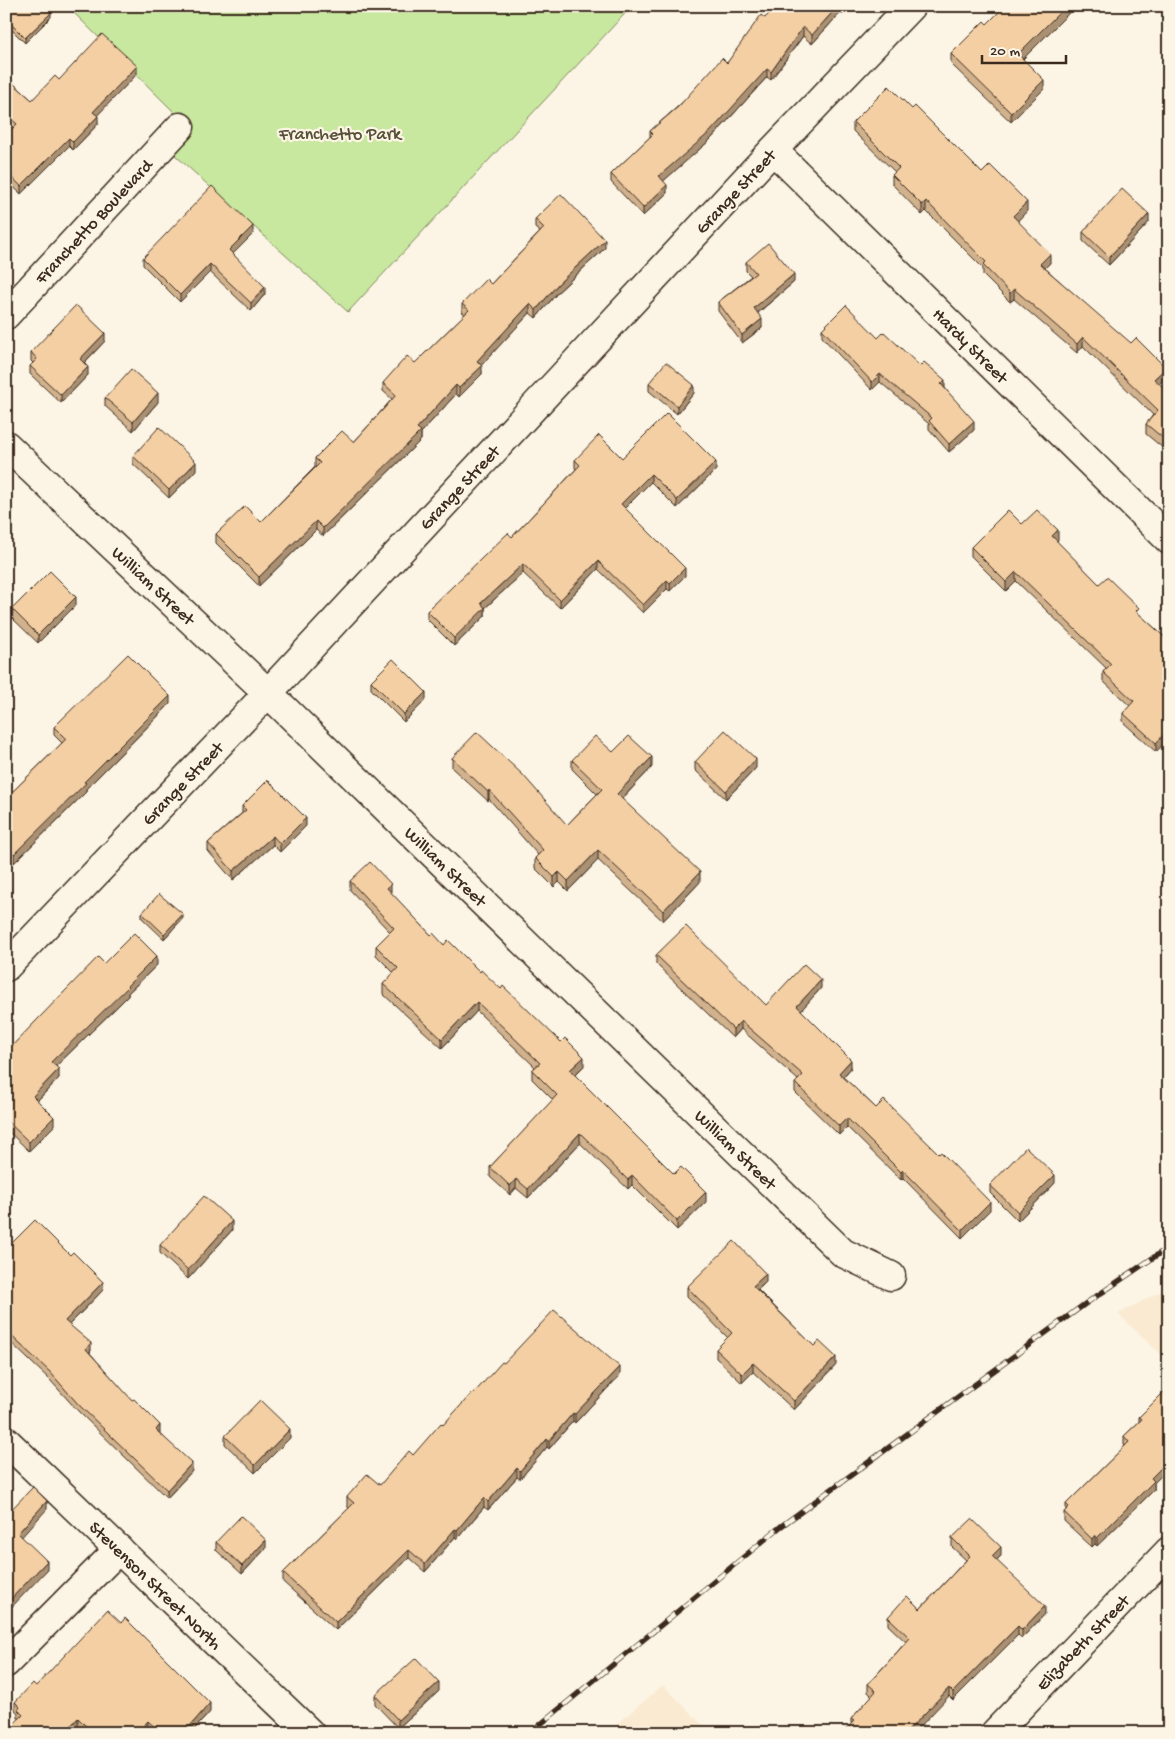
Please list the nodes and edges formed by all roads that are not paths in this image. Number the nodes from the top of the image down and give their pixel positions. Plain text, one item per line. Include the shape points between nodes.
1 (911, 6) edge
2 (180, 127) dead end
3 (773, 150) junction
4 (6, 316) edge
5 (6, 445) edge
6 (1169, 540) edge
7 (268, 693) junction
8 (6, 967) edge
9 (891, 1276) dead end
10 (6, 1441) edge
11 (119, 1548) junction
12 (1169, 1551) edge
13 (6, 1663) edge
14 (308, 1731) edge
15 (995, 1733) edge

1 - 3 street, Grange Street
2 - 4 street, Franchetto Boulevard
3 - 6 street, Hardy Street
3 - 7 street, Grange Street
5 - 7 street, William Street
7 - 8 street, Grange Street
7 - 9 street, William Street via 843,1253
10 - 11 street, Stevenson Street North
11 - 13 street
11 - 14 street, Stevenson Street North
12 - 15 street, Elizabeth Street

